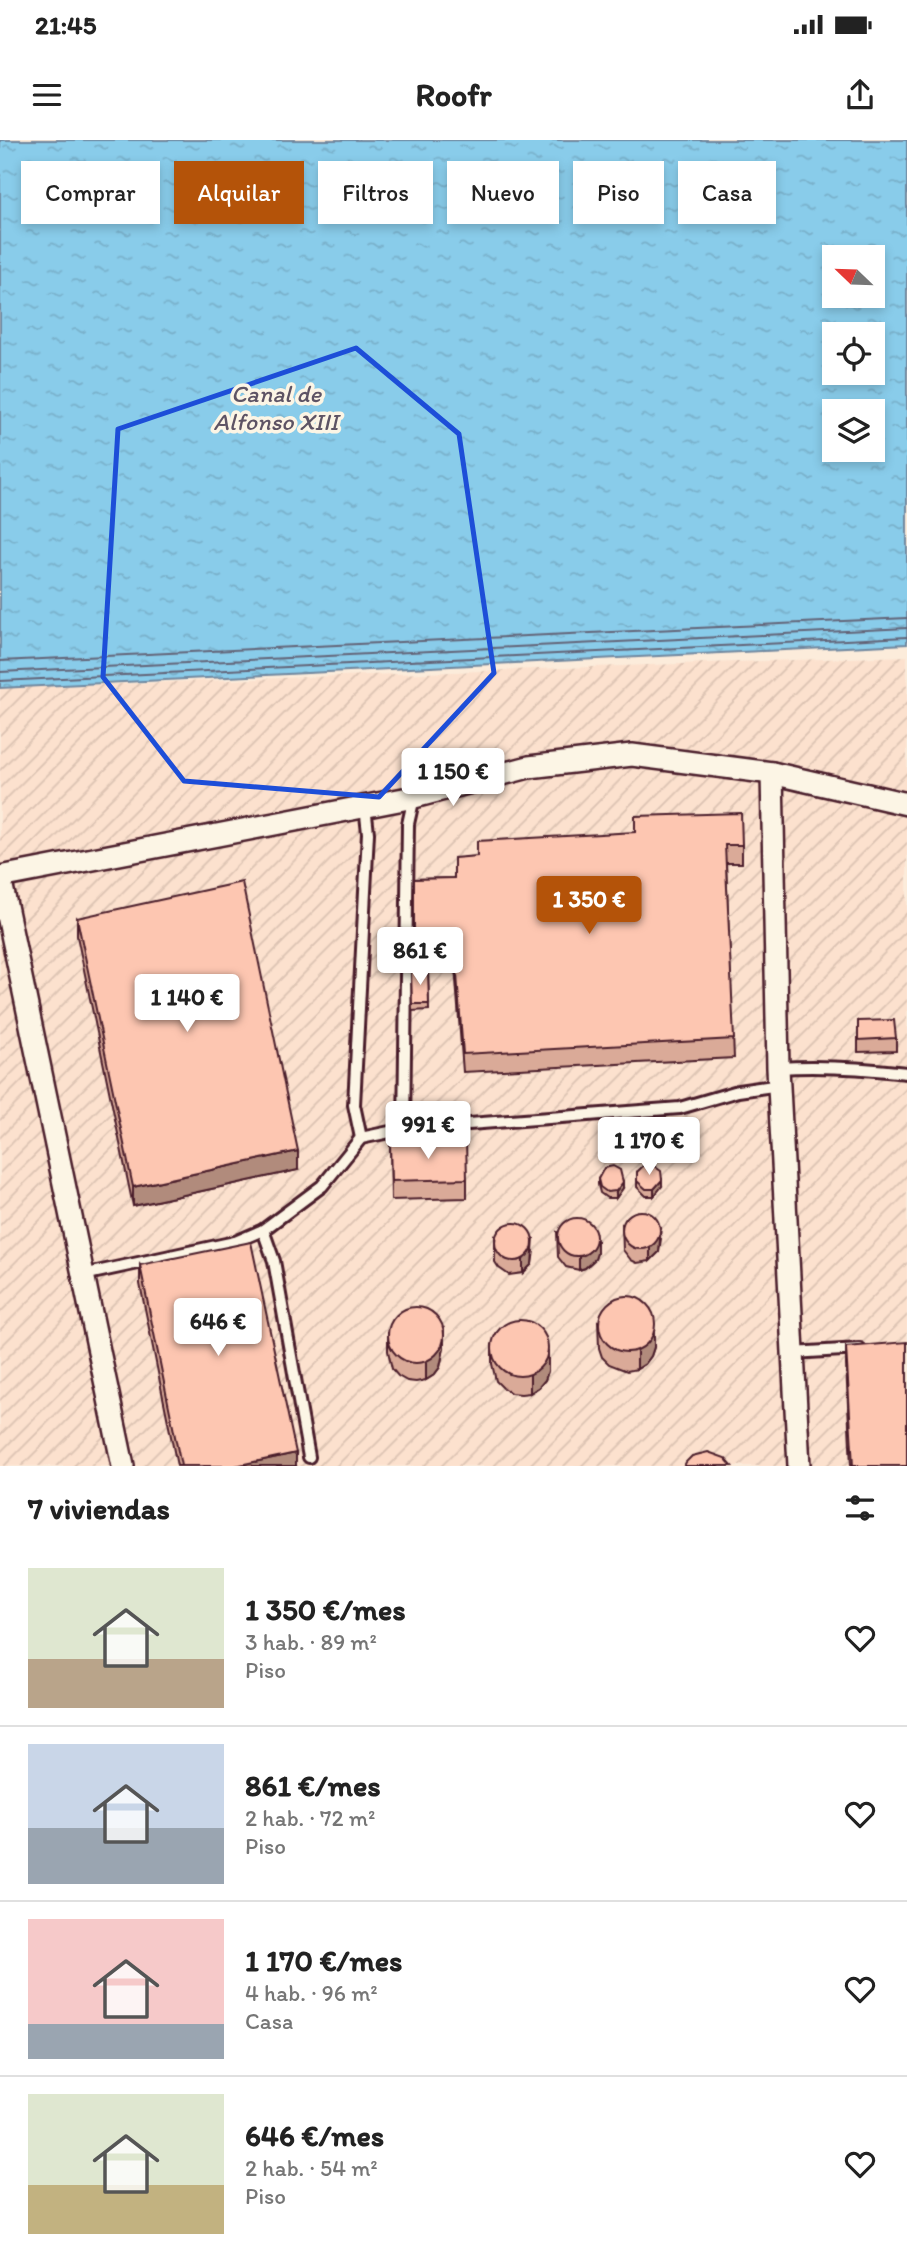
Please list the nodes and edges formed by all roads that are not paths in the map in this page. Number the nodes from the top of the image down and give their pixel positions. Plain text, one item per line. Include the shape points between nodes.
1 (772, 773) junction
2 (414, 797) junction
3 (907, 804) edge
4 (365, 806) junction
5 (0, 877) edge
6 (907, 1073) edge
7 (779, 1077) junction
8 (404, 1129) junction
9 (361, 1138) junction
10 (263, 1230) junction
11 (83, 1275) junction
12 (869, 1349) edge
13 (792, 1353) junction
14 (309, 1457) dead end
15 (123, 1466) edge
16 (799, 1466) edge

1 - 2 street via 632,755 529,767
1 - 3 street
1 - 7 street
2 - 4 street
2 - 8 lane via 408,824
4 - 5 street
4 - 9 lane via 368,833 355,1105
5 - 11 street
6 - 7 lane via 822,1066
7 - 8 lane via 680,1108
7 - 13 street
8 - 9 lane
9 - 10 lane via 322,1186
10 - 11 lane via 234,1242
10 - 14 lane via 274,1261
11 - 15 street
12 - 13 lane
13 - 16 street

